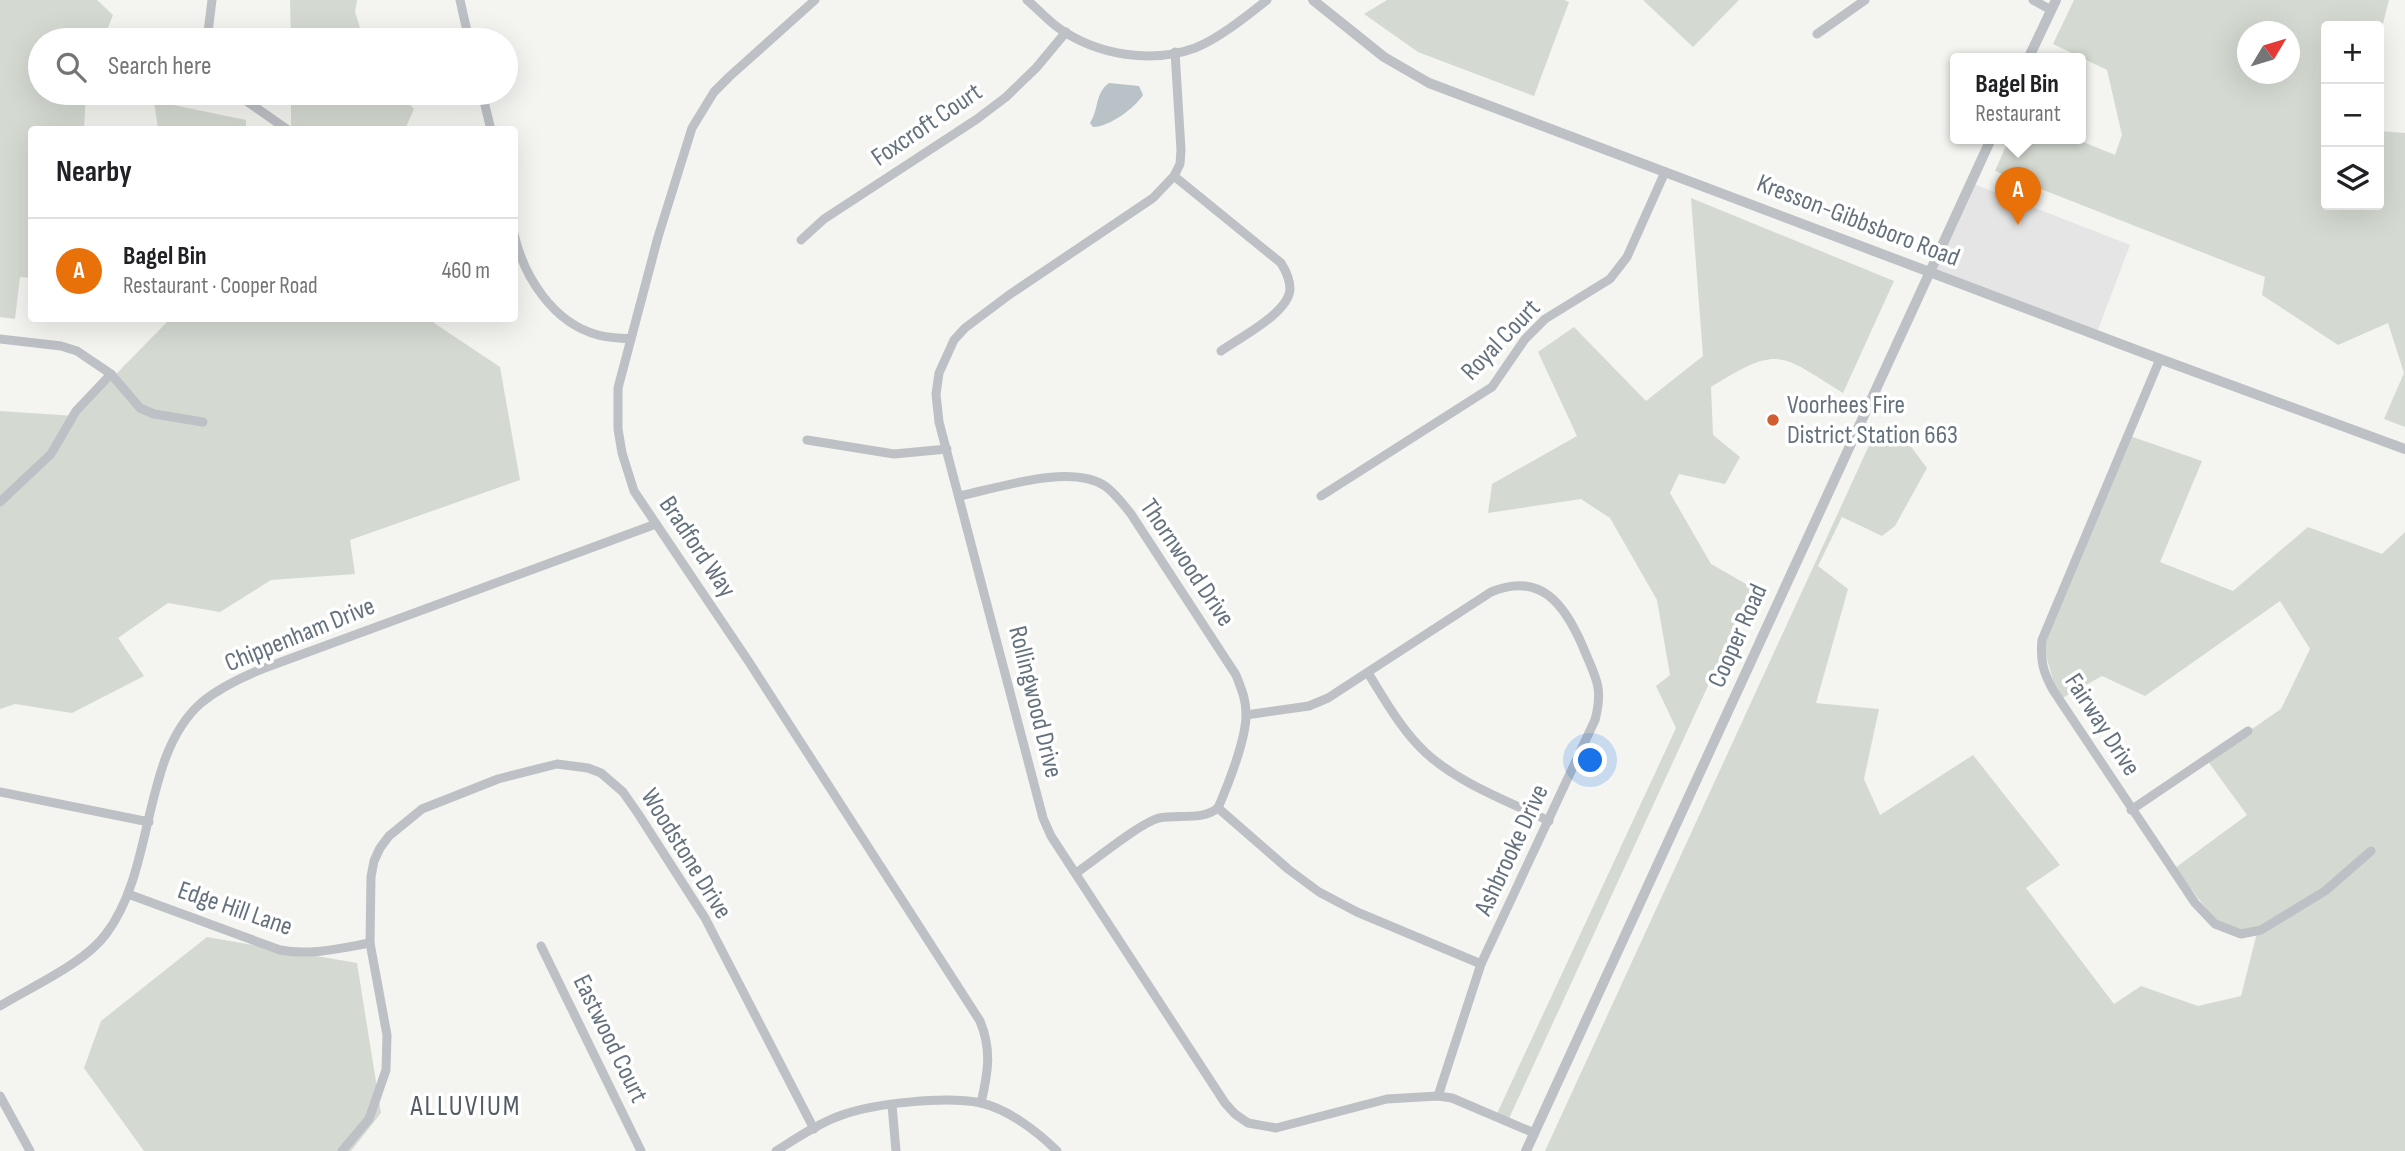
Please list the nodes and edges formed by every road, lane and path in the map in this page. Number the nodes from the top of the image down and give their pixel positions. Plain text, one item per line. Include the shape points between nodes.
1 (212, 0) edge
2 (460, 0) edge
3 (815, 0) edge
4 (1027, 0) edge
5 (1267, 0) edge
6 (1313, 0) edge
7 (1865, 0) edge
8 (2033, 0) edge
9 (2053, 5) edge
10 (208, 28) edge
11 (466, 28) edge
12 (1066, 32) junction
13 (1817, 34) dead end
14 (1175, 52) junction
15 (2031, 53) edge
16 (252, 105) edge
17 (485, 105) edge
18 (282, 126) edge
19 (490, 126) edge
20 (1989, 144) edge
21 (1665, 172) junction
22 (1174, 176) junction
23 (801, 240) dead end
24 (518, 244) edge
25 (1929, 272) junction
26 (0, 339) edge
27 (631, 339) junction
28 (1221, 351) dead end
29 (2160, 359) junction
30 (111, 374) junction
31 (203, 422) dead end
32 (807, 440) dead end
33 (947, 449) junction
34 (2405, 449) edge
35 (960, 496) junction
36 (1321, 496) dead end
37 (0, 502) edge
38 (656, 524) junction
39 (1368, 673) junction
40 (1247, 715) junction
41 (2248, 731) dead end
42 (0, 792) edge
43 (1218, 808) junction
44 (2131, 810) junction
45 (149, 821) junction
46 (1549, 821) junction
47 (2371, 851) dead end
48 (1076, 873) junction
49 (128, 894) junction
50 (370, 943) junction
51 (541, 946) dead end
52 (1481, 964) junction
53 (0, 1006) edge
54 (0, 1096) edge
55 (1438, 1096) junction
56 (981, 1103) junction
57 (892, 1105) junction
58 (814, 1129) junction
59 (1534, 1133) junction
60 (30, 1151) edge
61 (342, 1151) edge
62 (641, 1151) edge
63 (776, 1151) edge
64 (896, 1151) edge
65 (1057, 1151) edge
66 (1526, 1151) edge

1 - 10 street
2 - 11 street
3 - 27 street, Bradford Way via 730,76 692,128
4 - 12 street
5 - 14 street via 1196,48
6 - 21 street, Kresson-Gibbsboro Road via 1384,57 1429,83
7 - 13 street
8 - 9 street
9 - 15 street
12 - 14 street via 1126,55
12 - 23 street, Foxcroft Court via 1006,97 824,219
14 - 22 street via 1181,150
16 - 18 street
17 - 19 street
20 - 25 street, Cooper Road
21 - 25 street, Kresson-Gibbsboro Road
21 - 36 street, Royal Court via 1627,257 1610,279 1545,319 1492,387
22 - 28 street via 1281,263 1288,276 1289,297 1282,307
22 - 33 street, Rollingwood Drive via 1153,198 1009,295 954,340 939,373 936,394
24 - 27 street via 534,284 562,316 598,335
25 - 29 street, Kresson-Gibbsboro Road
25 - 59 street, Cooper Road
26 - 30 street via 77,351
27 - 38 street, Bradford Way via 618,388 618,429 634,491
29 - 34 street, Kresson-Gibbsboro Road
29 - 44 street, Fairway Drive via 2042,640 2040,659 2053,690
30 - 31 street via 140,408
30 - 37 street via 76,411 51,454
32 - 33 street via 894,454
33 - 35 street, Rollingwood Drive
35 - 40 street, Thornwood Drive via 1065,475 1104,485 1131,514 1236,676
35 - 48 street, Rollingwood Drive via 1043,818
38 - 45 street, Chippenham Drive via 232,681 201,703 178,733 165,761
38 - 56 street, Bradford Way via 980,1021 989,1053
39 - 40 street, Ashbrooke Drive via 1308,706
39 - 46 street via 1412,737 1439,764
39 - 46 street, Ashbrooke Drive via 1502,587 1528,586 1555,600 1571,619 1600,688 1600,702
40 - 43 street, Thornwood Drive
41 - 44 street
42 - 45 street
43 - 48 street via 1202,815 1158,818
43 - 52 street via 1319,892
44 - 47 street, Fairway Drive via 2208,919 2241,934 2261,930 2325,891
45 - 49 street, Chippenham Drive
46 - 52 street, Ashbrooke Drive
48 - 55 street, Rollingwood Drive via 1225,1103 1248,1124 1276,1128 1387,1099
49 - 50 street, Edge Hill Lane via 294,953
49 - 53 street, Chippenham Drive via 97,945
50 - 58 street, Woodstone Drive via 374,861 389,836 411,816 498,779 542,766 557,764 601,773 623,792 690,892
50 - 61 street, Woodstone Drive via 387,1035 386,1070 369,1119
51 - 62 street, Eastwood Court
52 - 55 street, Ashbrooke Drive
54 - 60 street
55 - 59 street, Rollingwood Drive
56 - 57 street
56 - 65 street via 1017,1119
57 - 58 street via 875,1105
57 - 64 street
58 - 63 street
59 - 66 street, Cooper Road

